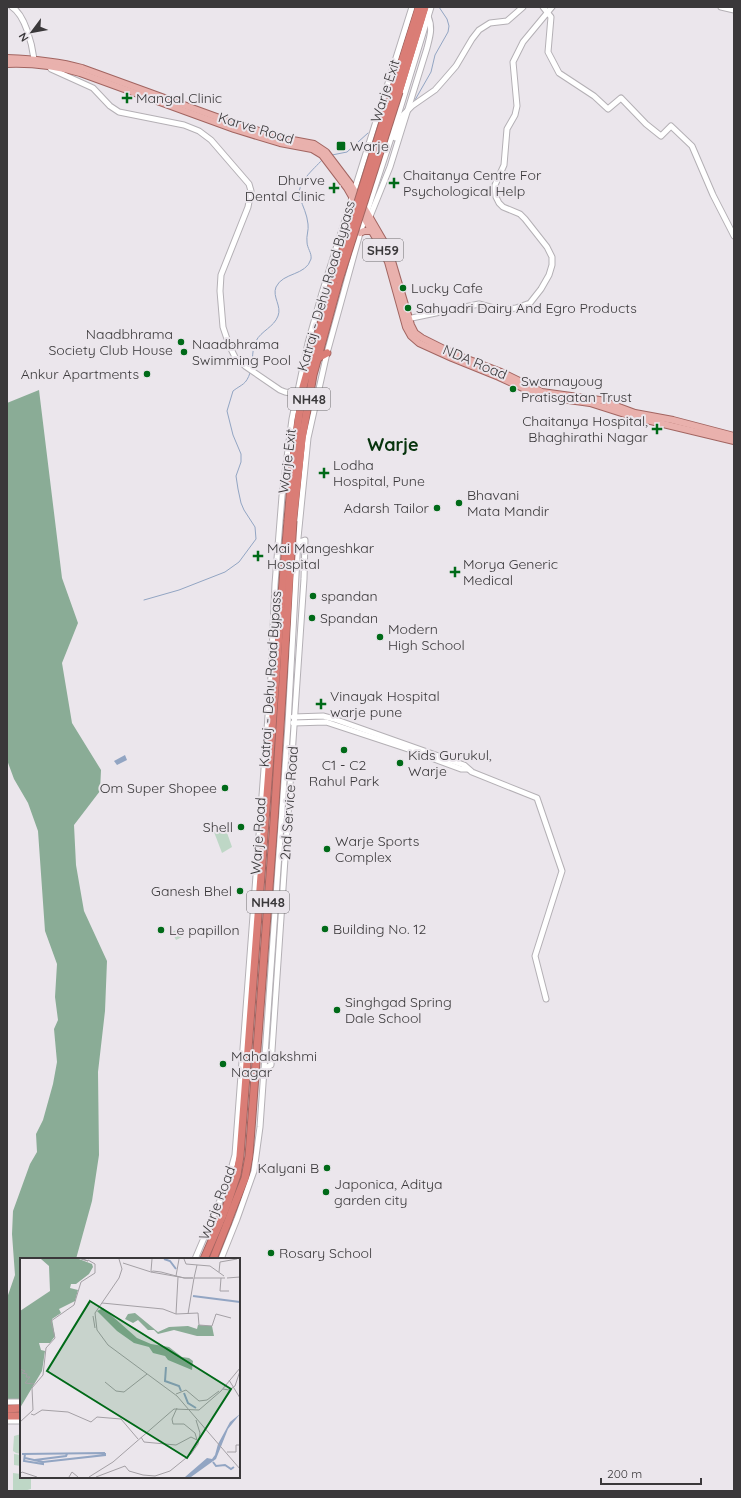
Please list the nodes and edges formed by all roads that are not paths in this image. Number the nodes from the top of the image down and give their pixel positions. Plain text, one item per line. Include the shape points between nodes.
1 (12, 7) edge
2 (523, 7) edge
3 (543, 7) edge
4 (721, 7) edge
5 (550, 9) edge
6 (422, 10) edge
7 (734, 10) edge
8 (7, 58) edge
9 (34, 59) junction
10 (45, 63) junction
11 (7, 64) edge
12 (406, 111) junction
13 (351, 190) junction
14 (367, 217) junction
15 (372, 231) junction
16 (360, 233) junction
17 (734, 236) edge
18 (336, 281) junction
19 (406, 319) junction
20 (443, 351) junction
21 (327, 353) junction
22 (318, 358) junction
23 (296, 394) junction
24 (734, 436) edge
25 (734, 441) edge
26 (294, 522) junction
27 (280, 524) junction
28 (279, 540) junction
29 (301, 540) junction
30 (278, 558) junction
31 (297, 560) junction
32 (287, 569) junction
33 (288, 717) junction
34 (295, 717) junction
35 (327, 719) junction
36 (295, 723) junction
37 (288, 724) junction
38 (546, 999) dead end
39 (264, 1070) junction
40 (218, 1206) junction
41 (230, 1207) junction
42 (215, 1212) junction
43 (238, 1217) junction
44 (224, 1222) junction
45 (195, 1258) edge
46 (205, 1258) edge
47 (213, 1258) edge
48 (221, 1258) edge
49 (7, 1402) edge
50 (20, 1402) edge
51 (20, 1408) edge
52 (7, 1409) edge
53 (7, 1416) edge
54 (20, 1416) edge
55 (7, 1421) edge
56 (20, 1421) edge

1 - 9 street via 16,9 25,25
2 - 12 street via 507,21 490,23 483,27 448,76 435,90
3 - 5 street
4 - 7 street
5 - 17 street via 548,52 559,73 594,96 608,109 620,98 661,136 671,126 678,132 692,146
5 - 19 street via 523,42 513,62 517,106 507,129 504,165 495,185 499,203 520,214 547,247 552,257 549,275 530,303 516,308 501,310 479,304
6 - 12 street via 432,26
6 - 13 street, Warje Exit
6 - 14 street, Warje Exit via 393,132
6 - 18 highway, Katraj - Dehu Road Bypass / NH48, bridge
8 - 9 main road, Karve Road
9 - 10 main road, Karve Road
10 - 11 main road, Karve Road
10 - 13 main road, Karve Road / SH59 via 58,62 82,68 236,124 282,138 314,144
10 - 23 street via 51,69 93,88 119,112 179,124 199,131 211,140 246,179 251,191 248,207 222,268 220,291 225,335 232,352 245,366 280,390
12 - 14 street
13 - 14 main road, NDA Road / SH59
13 - 23 street, Warje Exit
14 - 15 main road, NDA Road / SH59
14 - 16 street, Warje Exit
14 - 19 main road, NDA Road / SH59 via 390,255
15 - 16 main road
15 - 19 main road, NDA Road / SH59 via 386,257
16 - 21 street, Warje Exit
18 - 22 highway, Katraj - Dehu Road Bypass / NH48
18 - 26 highway, Katraj - Dehu Road Bypass / NH48 via 303,387 294,450
19 - 20 main road, NDA Road / SH59 via 406,327 415,340
20 - 24 main road, NDA Road / SH59 via 500,372 542,392 590,398 635,412
20 - 25 main road, NDA Road / SH59 via 540,396 590,403 627,415
21 - 22 highway
21 - 26 street, Warje Exit via 308,438
22 - 26 highway, Katraj - Dehu Road Bypass / NH48 via 302,439
23 - 27 street, Warje Exit
26 - 27 street
26 - 29 street, Warje Road
26 - 32 highway, Katraj - Dehu Road Bypass / NH48, bridge
27 - 28 street, Warje Road
28 - 29 street
28 - 30 street, Warje Road
29 - 31 street, Warje Road
29 - 34 street, 2nd Service Road
30 - 31 street
30 - 40 street, Warje Road via 235,1155
31 - 33 street, Warje Road
32 - 41 highway, Katraj - Dehu Road Bypass / NH48 via 240,1156
32 - 41 highway, Katraj - Dehu Road Bypass / NH48 via 275,794 249,1156 245,1178
33 - 34 street
33 - 37 street, Warje Road
34 - 35 street
34 - 36 street, 2nd Service Road
35 - 36 street
35 - 38 street via 464,767 538,798 562,871 535,956
36 - 37 street
36 - 39 street, 2nd Service Road via 270,1065
37 - 39 street, Warje Road
39 - 43 street, Warje Road via 254,1171
40 - 42 street, Warje Road
40 - 43 street
41 - 44 highway, NH48, bridge
42 - 43 street
42 - 45 street, Warje Road
43 - 48 street, Warje Road
44 - 46 highway, NH48
44 - 47 highway, NH48
49 - 50 street
51 - 52 highway
53 - 54 highway
55 - 56 street

